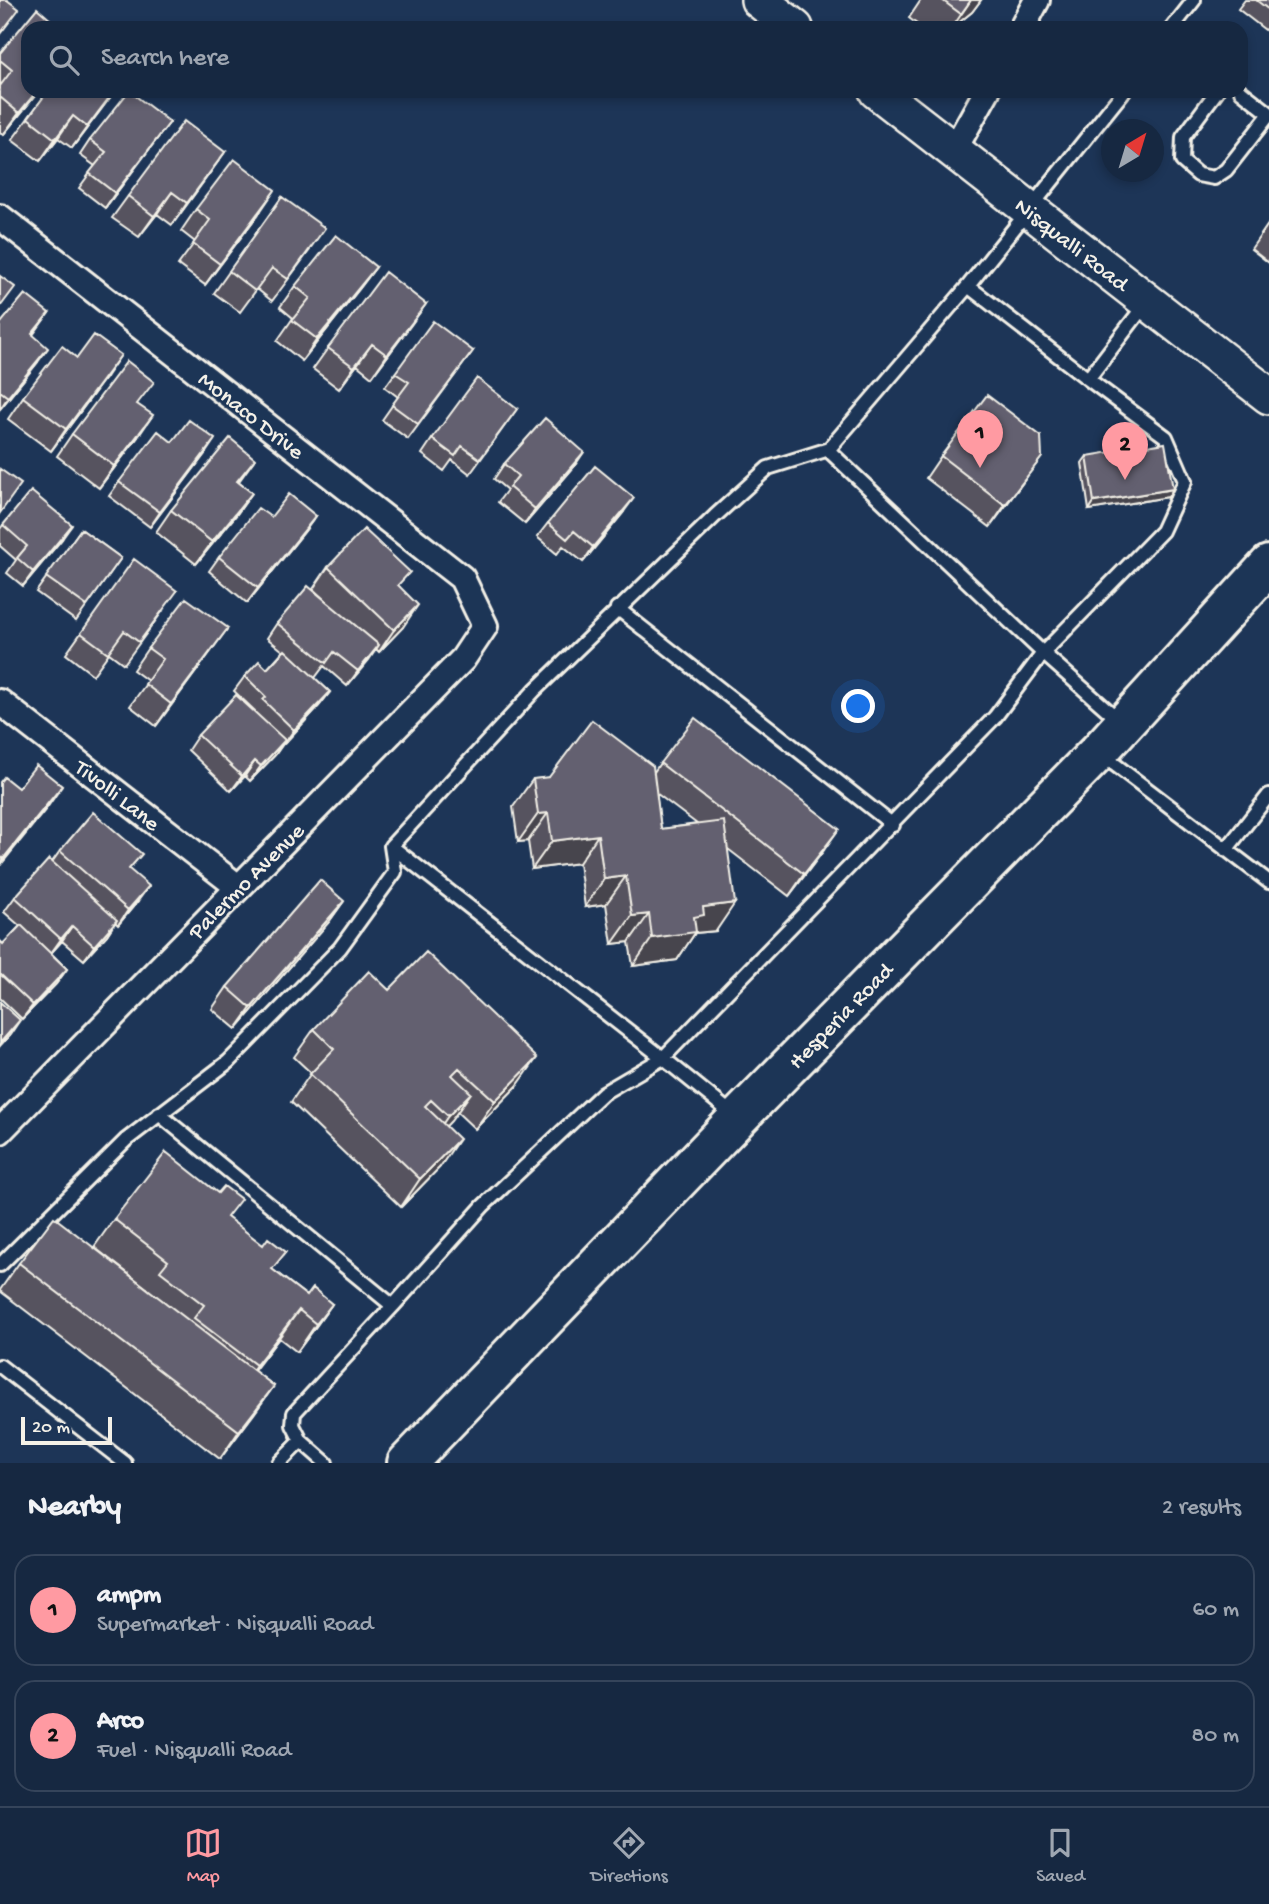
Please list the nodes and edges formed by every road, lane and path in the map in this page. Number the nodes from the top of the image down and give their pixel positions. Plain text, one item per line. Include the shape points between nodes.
1 (759, 0) edge
2 (1037, 0) edge
3 (1194, 0) edge
4 (787, 21) edge
5 (1026, 21) edge
6 (1178, 21) edge
7 (1248, 97) edge
8 (886, 98) edge
9 (983, 98) edge
10 (1118, 98) edge
11 (1212, 98) edge
12 (1269, 114) edge
13 (954, 150) junction
14 (1028, 209) junction
15 (0, 218) edge
16 (968, 286) junction
17 (1147, 302) junction
18 (1088, 379) junction
19 (1269, 396) edge
20 (829, 449) junction
21 (1269, 565) edge
22 (617, 608) junction
23 (485, 626) joint
24 (1043, 653) junction
25 (0, 702) edge
26 (1124, 724) junction
27 (1098, 752) junction
28 (1269, 795) edge
29 (892, 825) junction
30 (391, 846) junction
31 (1226, 849) junction
32 (1269, 882) edge
33 (238, 887) junction
34 (663, 1058) junction
35 (159, 1114) junction
36 (738, 1118) junction
37 (0, 1131) edge
38 (0, 1265) edge
39 (393, 1306) junction
40 (0, 1366) edge
41 (301, 1441) junction
42 (125, 1463) edge
43 (279, 1463) edge
44 (326, 1463) edge
45 (407, 1463) edge

1 - 4 main road
2 - 5 street
3 - 6 lane
7 - 12 lane
8 - 13 main road, Nisqualli Road
9 - 13 street
10 - 14 lane
11 - 12 lane via 1183,137 1182,161 1198,175 1214,178 1226,170
13 - 14 main road, Nisqualli Road
14 - 16 lane
14 - 17 main road, Nisqualli Road
15 - 23 street, Monaco Drive via 462,578
16 - 18 lane
16 - 20 lane
17 - 18 lane
17 - 19 main road, Nisqualli Road
18 - 24 lane via 1166,438 1185,481 1162,531
20 - 22 lane via 768,468
20 - 24 lane
21 - 26 main road, Hesperia Road
22 - 29 lane
22 - 30 lane
23 - 33 street, Palermo Avenue via 463,659
24 - 26 lane
24 - 29 lane via 995,717
25 - 33 street, Tivolli Lane
26 - 27 main road, Hesperia Road
27 - 31 lane
27 - 36 main road, Hesperia Road
28 - 31 lane
29 - 34 lane
30 - 34 lane
30 - 35 lane via 395,872 340,948 228,1062
31 - 32 lane
33 - 37 street, Palermo Avenue
34 - 36 lane
34 - 39 lane via 603,1093 483,1206
35 - 38 lane via 126,1140
35 - 39 lane
36 - 45 main road, Hesperia Road
39 - 41 lane via 294,1413 293,1425
40 - 42 lane
41 - 43 lane
41 - 44 lane

